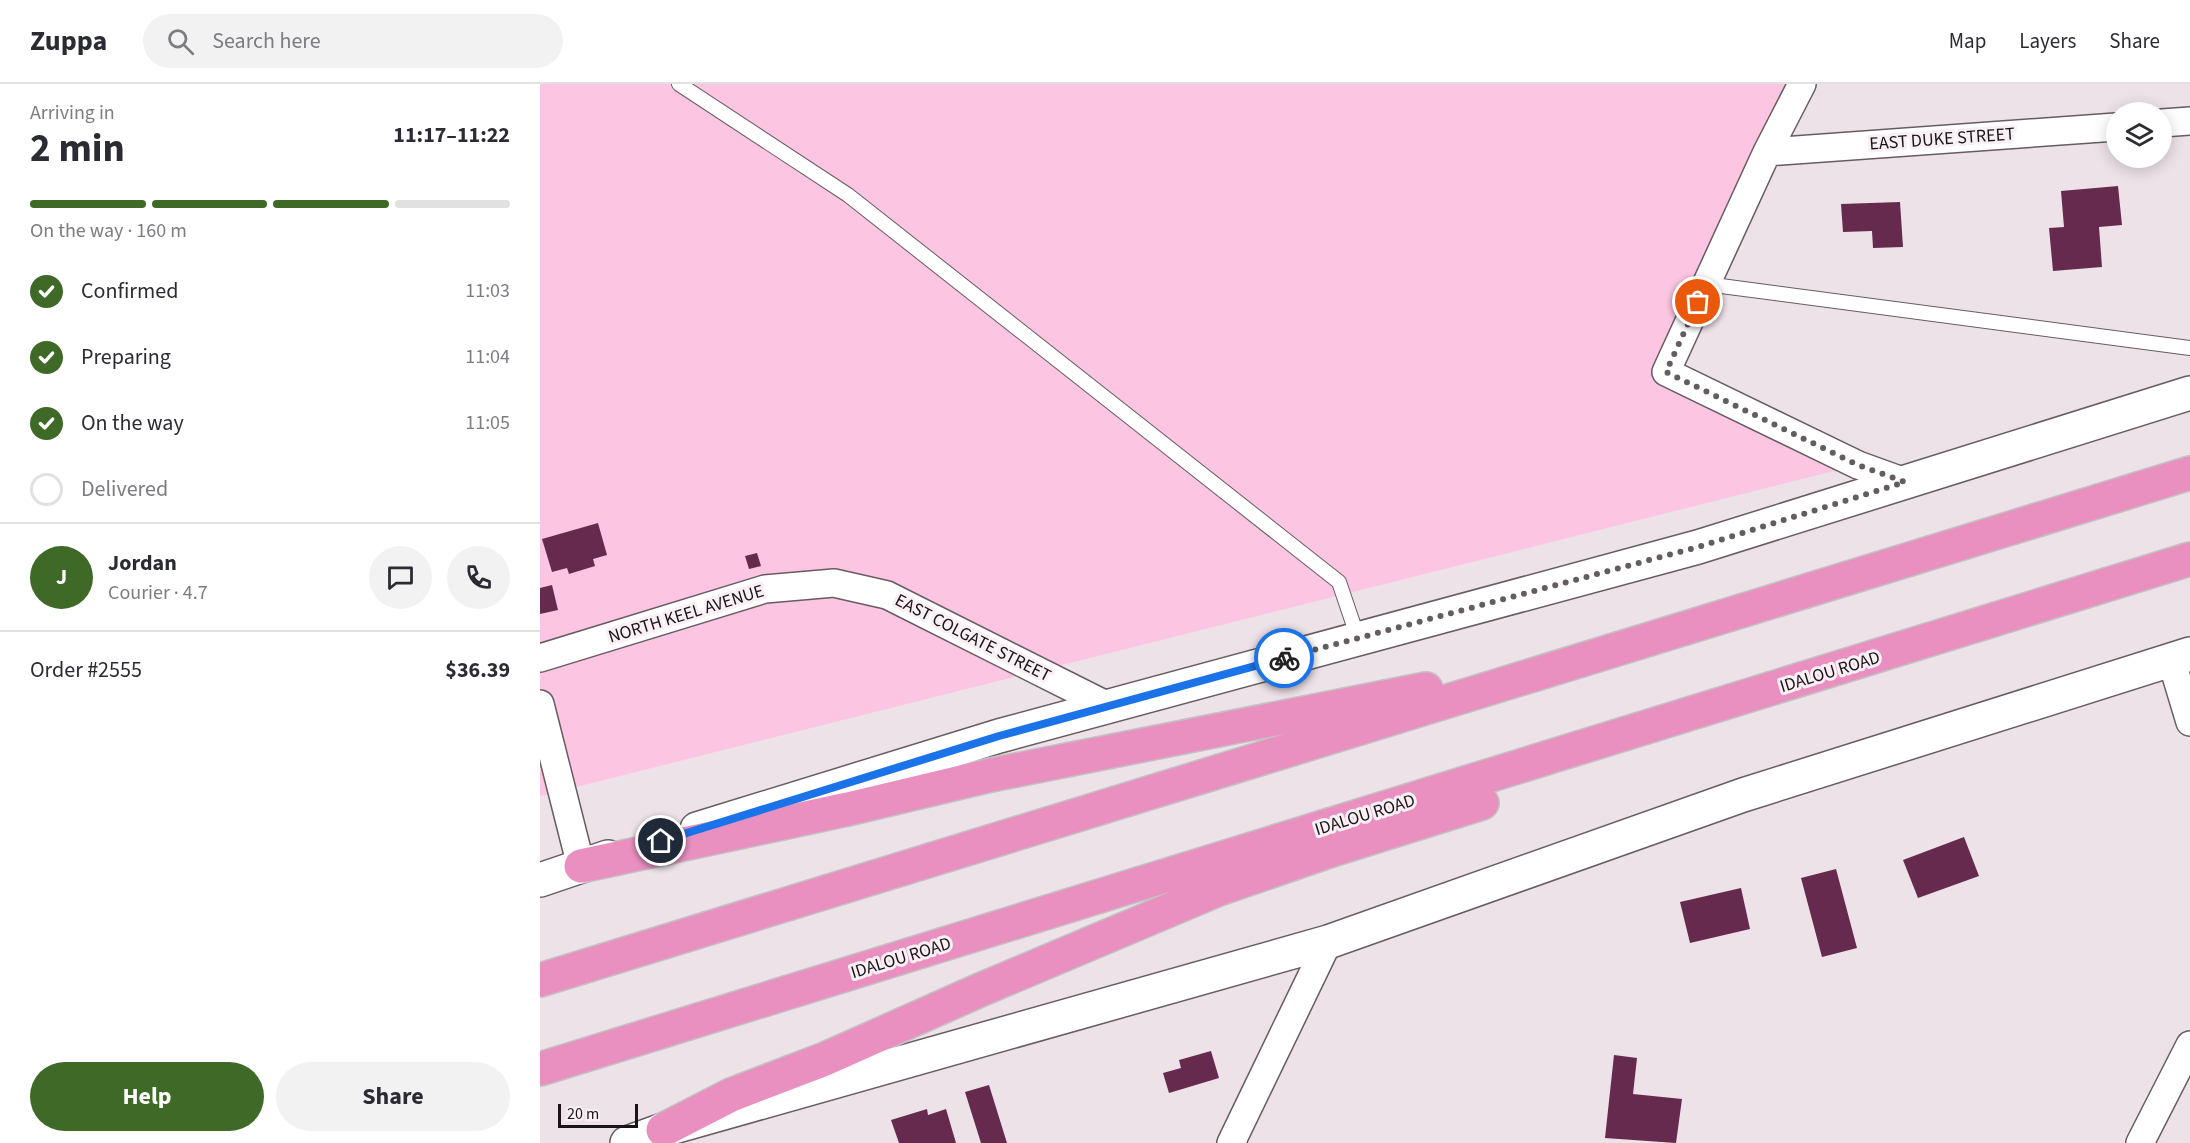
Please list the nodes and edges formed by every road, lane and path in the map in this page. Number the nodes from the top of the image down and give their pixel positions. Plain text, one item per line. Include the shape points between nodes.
1 (679, 84) edge
2 (1802, 84) edge
3 (2190, 121) edge
4 (2172, 122) edge
5 (2106, 128) edge
6 (1767, 152) junction
7 (1706, 284) junction
8 (2190, 348) edge
9 (2190, 393) edge
10 (2190, 473) edge
11 (1905, 482) junction
12 (2190, 559) edge
13 (834, 583) joint
14 (1358, 638) junction
15 (1607, 653) junction
16 (2181, 657) edge
17 (540, 658) edge
18 (540, 704) edge
19 (1108, 706) junction
20 (1716, 707) junction
21 (2190, 722) edge
22 (581, 866) junction
23 (540, 880) edge
24 (1329, 942) junction
25 (540, 980) edge
26 (2190, 1045) edge
27 (540, 1069) edge
28 (665, 1136) edge
29 (627, 1143) edge
30 (1230, 1143) edge
31 (2139, 1143) edge

1 - 14 lane via 848,195 1339,582
2 - 6 street
3 - 4 street
5 - 6 street, EAST DUKE STREET
6 - 7 street
7 - 8 lane
7 - 11 street via 1666,372 1858,465
9 - 11 street
10 - 15 highway
11 - 14 street via 1698,547
12 - 20 highway, IDALOU ROAD
13 - 17 street, NORTH KEEL AVENUE via 765,588
13 - 19 street, EAST COLGATE STREET via 887,595
14 - 19 street
15 - 22 highway via 991,775
15 - 25 highway
16 - 21 street
16 - 24 street via 1743,795
18 - 22 street
19 - 22 street via 788,800
20 - 27 highway, IDALOU ROAD
20 - 28 highway via 1589,769 1219,889 825,1059 730,1095
22 - 23 street
24 - 28 street
24 - 30 street
26 - 31 street
28 - 29 street

